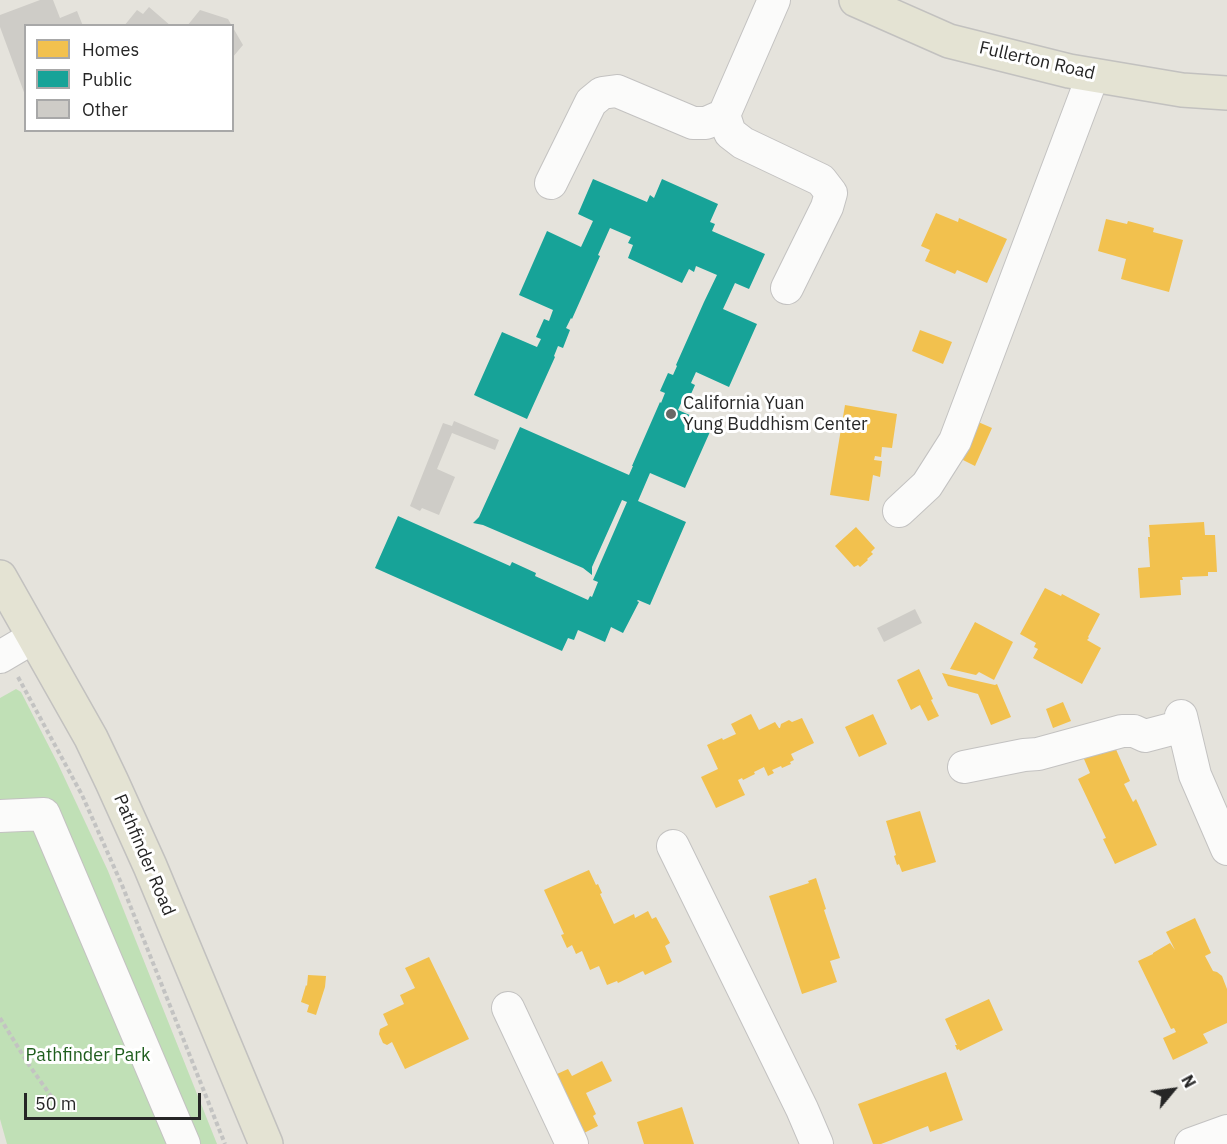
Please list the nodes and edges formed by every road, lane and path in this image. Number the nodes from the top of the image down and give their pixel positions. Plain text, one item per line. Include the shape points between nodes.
1 (774, 0) edge
2 (856, 0) edge
3 (1093, 75) junction
4 (1227, 93) edge
5 (724, 115) junction
6 (551, 183) dead end
7 (787, 288) dead end
8 (899, 511) dead end
9 (0, 577) edge
10 (34, 638) junction
11 (3, 655) edge
12 (964, 767) dead end
13 (0, 816) edge
14 (674, 846) dead end
15 (1227, 849) edge
16 (508, 1008) dead end
17 (0, 1018) edge
18 (58, 1106) dead end
19 (1227, 1131) edge
20 (184, 1144) edge
21 (225, 1144) edge
22 (266, 1144) edge
23 (572, 1144) edge
24 (818, 1144) edge
25 (1191, 1144) edge

1 - 5 street
2 - 3 main road, Fullerton Road via 949,41
3 - 4 main road, Fullerton Road via 1182,90
3 - 8 street via 955,441 927,485
5 - 6 street via 706,123 693,123 617,91 603,93 591,102
5 - 7 street via 729,133 821,180 831,193
9 - 10 main road, Pathfinder Road
10 - 11 street
10 - 22 main road, Pathfinder Road via 112,782
11 - 21 path via 32,700 82,795
12 - 15 street via 1038,754 1122,731 1146,736 1182,721 1195,775
13 - 20 street via 44,814
14 - 24 street
16 - 23 street
17 - 18 path
19 - 25 street

